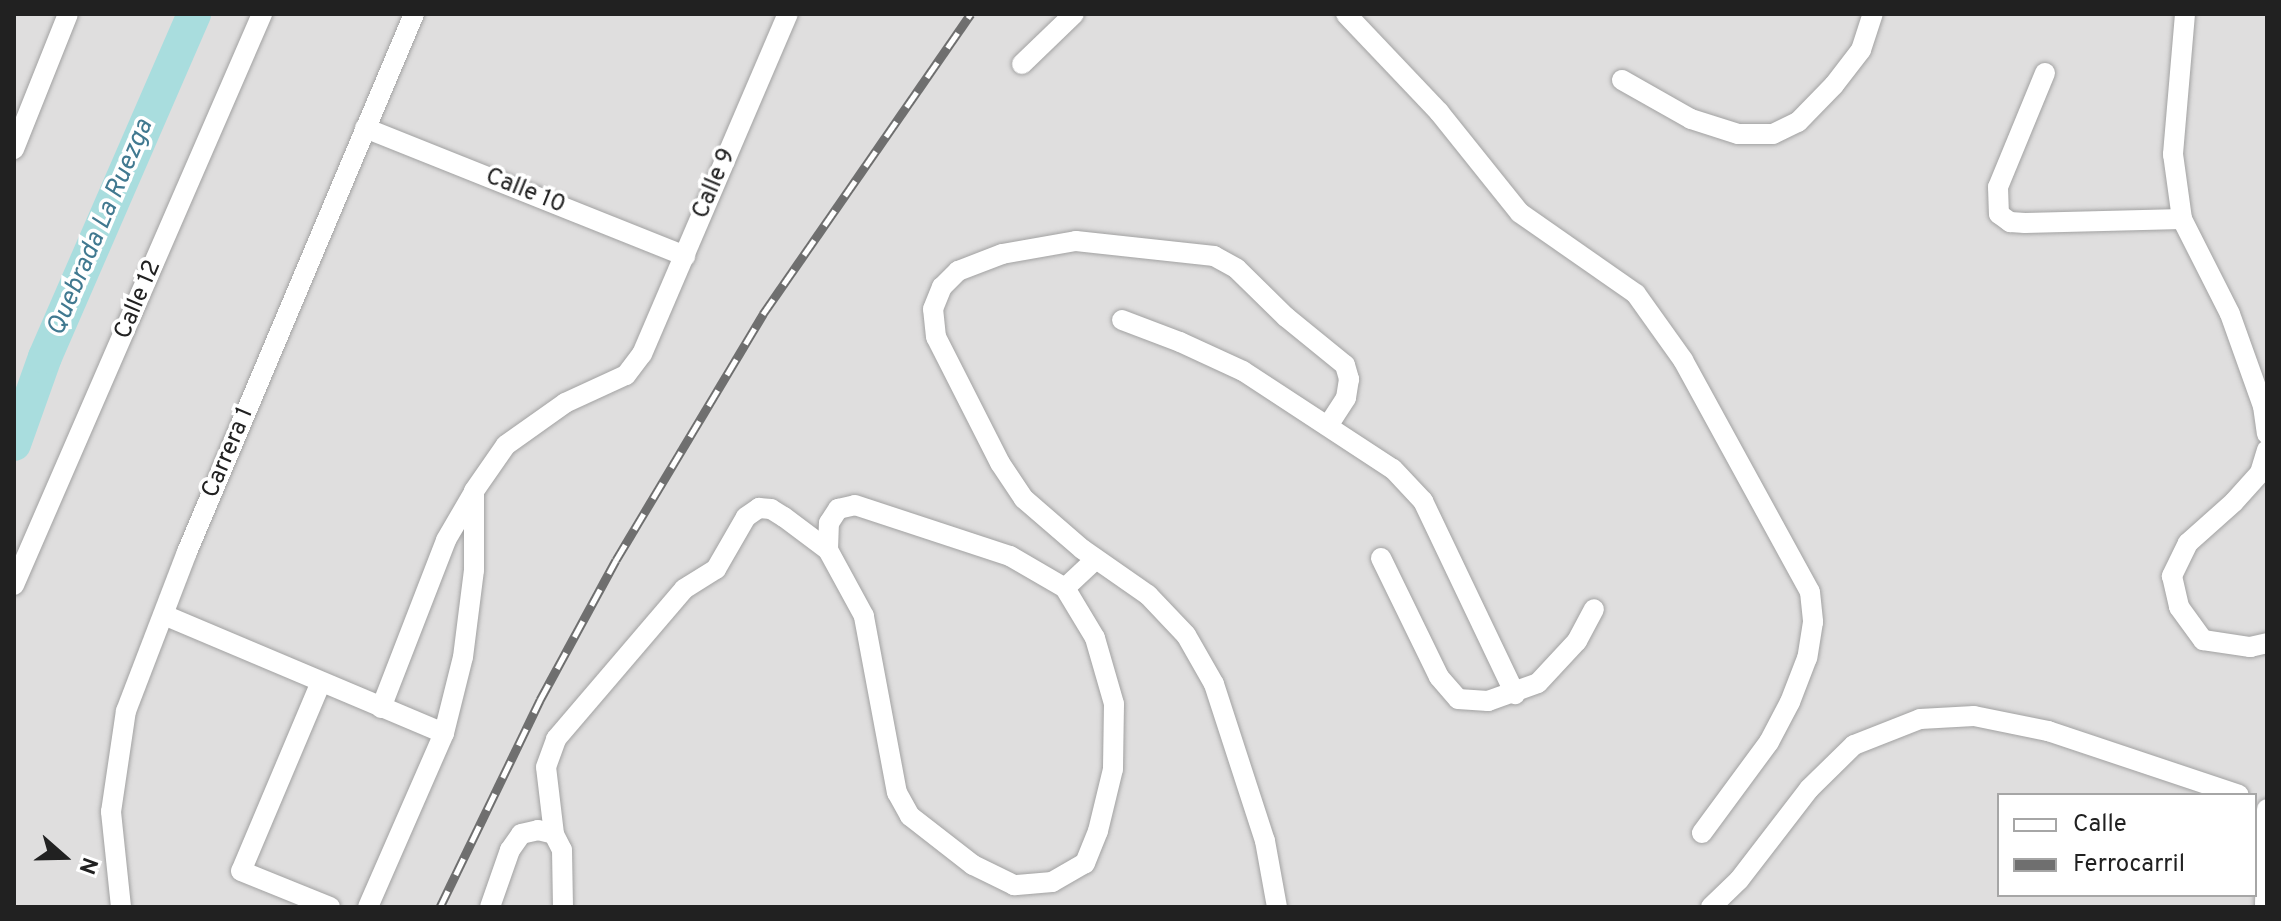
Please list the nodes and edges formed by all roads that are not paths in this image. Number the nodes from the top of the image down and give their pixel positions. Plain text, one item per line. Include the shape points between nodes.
1 (68, 14) edge
2 (262, 14) edge
3 (414, 14) edge
4 (788, 14) edge
5 (1074, 14) edge
6 (1346, 14) edge
7 (1873, 14) edge
8 (2185, 14) edge
9 (1022, 64) dead end
10 (2045, 73) dead end
11 (1622, 80) dead end
12 (365, 128) junction
13 (14, 149) edge
14 (2182, 219) junction
15 (685, 256) junction
16 (1122, 320) dead end
17 (1329, 424) junction
18 (2267, 434) edge
19 (2267, 450) edge
20 (474, 491) junction
21 (828, 550) junction
22 (1381, 558) dead end
23 (1096, 559) junction
24 (14, 585) edge
25 (1065, 588) junction
26 (1594, 609) dead end
27 (164, 615) junction
28 (2267, 643) edge
29 (321, 682) junction
30 (1515, 694) junction
31 (381, 708) junction
32 (444, 733) junction
33 (2233, 793) edge
34 (2267, 806) edge
35 (1702, 833) dead end
36 (554, 834) junction
37 (121, 907) edge
38 (330, 907) edge
39 (368, 907) edge
40 (490, 907) edge
41 (563, 907) edge
42 (1277, 907) edge
43 (1711, 907) edge
44 (2265, 907) edge

1 - 13 street
2 - 24 street, Calle 12
3 - 12 street, Carrera 1
4 - 15 street, Calle 9
5 - 9 street
6 - 35 street via 1439,112 1520,213 1636,294 1683,360 1810,592 1813,622 1807,658 1790,702 1769,742
7 - 11 street via 1861,50 1834,85 1798,122 1773,134 1738,134 1691,119
8 - 14 street via 2173,154
10 - 14 street via 1998,187 1999,214 2025,223
12 - 15 street, Calle 10
12 - 27 street, Carrera 1
14 - 18 street via 2230,314 2263,406
15 - 20 street, Calle 9 via 642,354 626,375 565,403 506,445
16 - 17 street via 1243,371
17 - 23 street via 1346,398 1345,365 1237,269 1214,256 1076,241 1002,254 958,271 942,287 933,309 936,337 1011,482
17 - 30 street via 1393,469 1423,501
19 - 28 street via 2260,473 2188,543 2172,576 2179,607 2203,640 2250,647
20 - 31 street via 446,540
20 - 32 street via 474,570 463,657
21 - 25 street via 829,523 838,509 855,505 1010,556
21 - 25 street via 864,616 897,793 910,816 931,833 973,865 1014,885 1052,882 1085,863 1113,769 1114,704 1095,638
21 - 36 street via 771,509 759,508 746,517 716,569 684,589 556,739 546,767
22 - 30 street via 1449,692 1471,701
23 - 25 street
23 - 42 street via 1148,595 1186,635 1214,684 1265,841
26 - 30 street via 1560,664
27 - 29 street
27 - 37 street, Carrera 1 via 126,711 115,769 111,812
29 - 31 street
29 - 38 street via 241,871
31 - 32 street
32 - 39 street
33 - 43 street via 2048,731 1974,716 1920,719 1854,745 1809,789 1739,880
34 - 44 street
36 - 40 street via 521,834
36 - 41 street via 562,850

